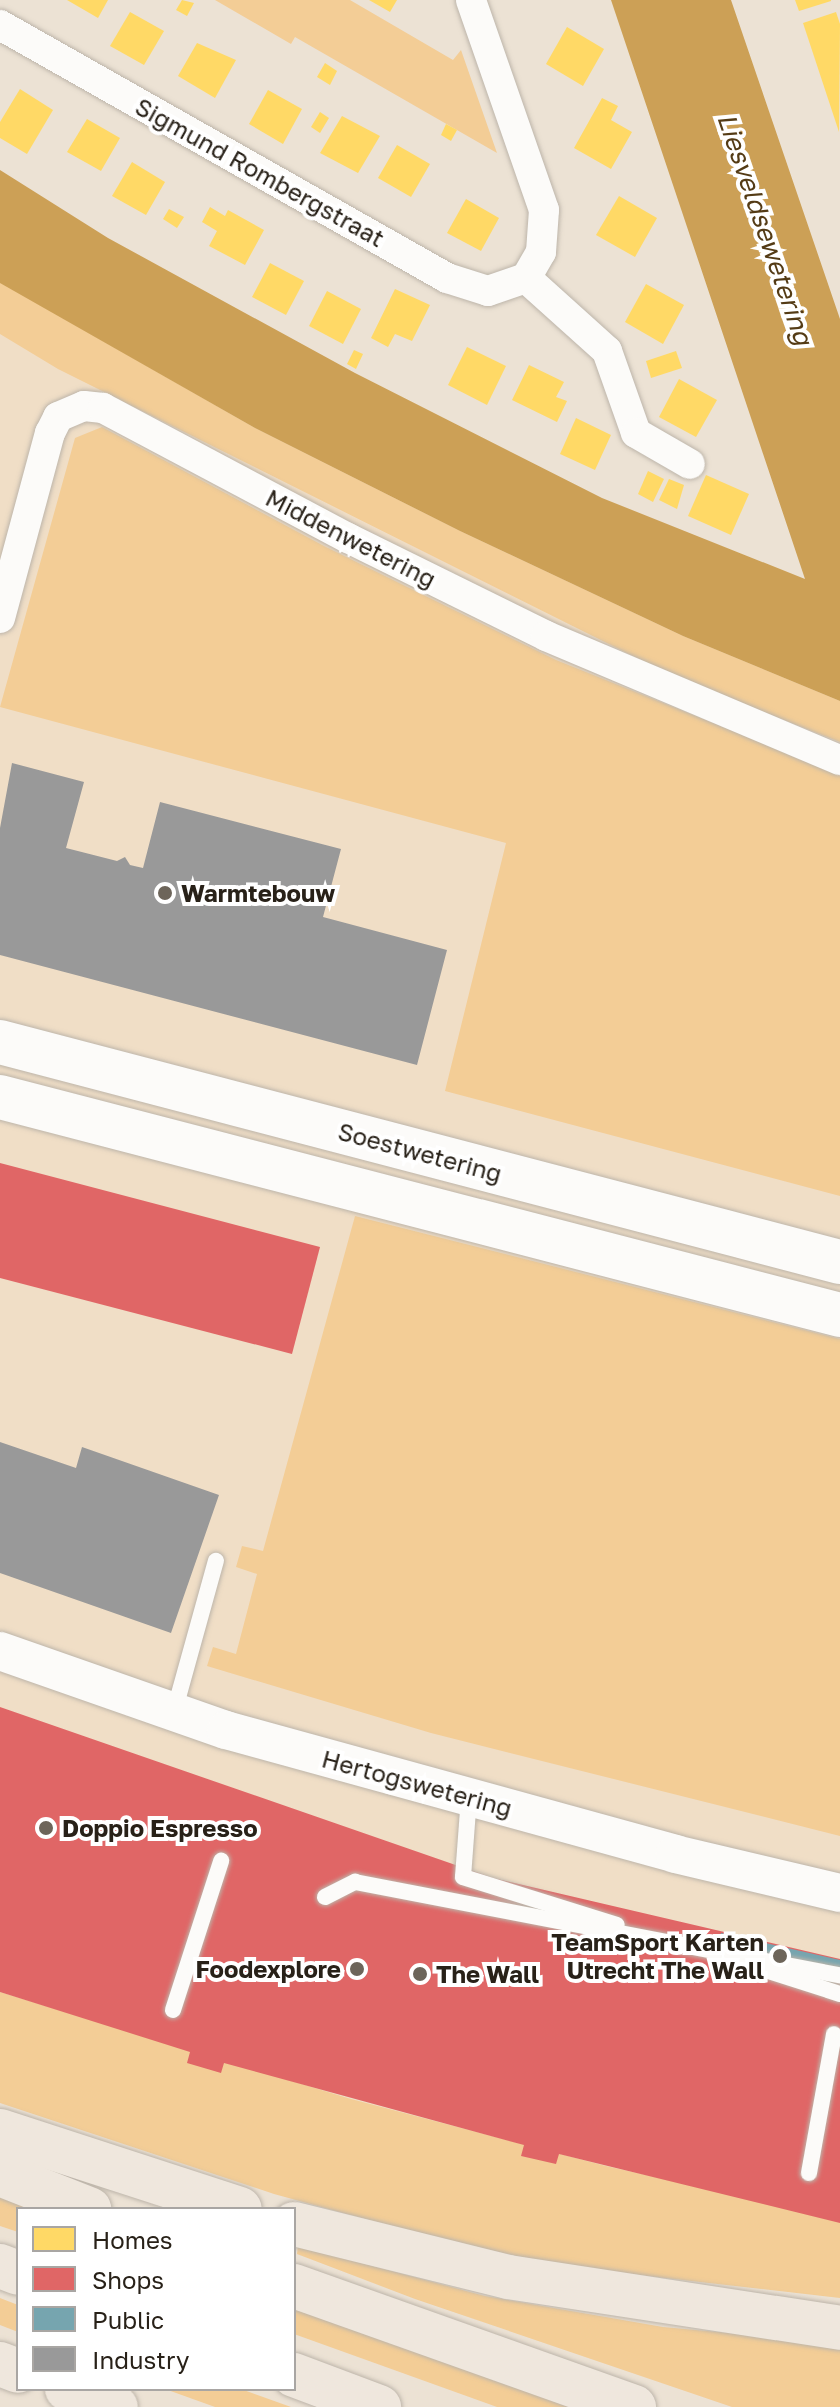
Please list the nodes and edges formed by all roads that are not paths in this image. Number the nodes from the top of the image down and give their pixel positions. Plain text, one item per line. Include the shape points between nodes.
1 (471, 0) edge
2 (0, 25) edge
3 (526, 278) junction
4 (690, 464) dead end
5 (4, 586) edge
6 (0, 618) edge
7 (840, 760) edge
8 (0, 1042) edge
9 (0, 1097) edge
10 (840, 1262) edge
11 (840, 1315) edge
12 (216, 1561) dead end
13 (0, 1651) edge
14 (174, 1712) junction
15 (469, 1797) junction
16 (221, 1861) dead end
17 (840, 1893) edge
18 (325, 1897) dead end
19 (707, 1951) junction
20 (840, 1975) edge
21 (840, 1994) edge
22 (173, 2010) dead end
23 (834, 2034) dead end
24 (0, 2131) edge
25 (809, 2173) dead end
26 (0, 2174) edge
27 (84, 2207) edge
28 (234, 2207) edge
29 (296, 2224) edge
30 (296, 2287) edge
31 (840, 2328) edge
32 (296, 2376) edge
33 (72, 2391) edge
34 (116, 2407) edge
35 (379, 2407) edge
36 (634, 2407) edge

1 - 3 street via 544,210 541,252
2 - 3 street, Sigmund Rombergstraat via 447,278 488,291
3 - 4 street via 607,351 636,433
5 - 6 street, Middenwetering
5 - 7 street, Middenwetering via 58,417 84,406 103,408 546,636
8 - 10 main road, Soestwetering
9 - 11 main road
12 - 14 lane
13 - 14 street, Hertogswetering
14 - 15 street, Hertogswetering
15 - 17 street, Hertogswetering
15 - 19 lane via 463,1877
16 - 22 lane
18 - 19 lane via 355,1882
19 - 20 lane
19 - 21 lane
23 - 25 lane
24 - 28 highway
26 - 27 highway
29 - 31 highway via 508,2277
30 - 36 highway
32 - 35 highway
33 - 34 highway

